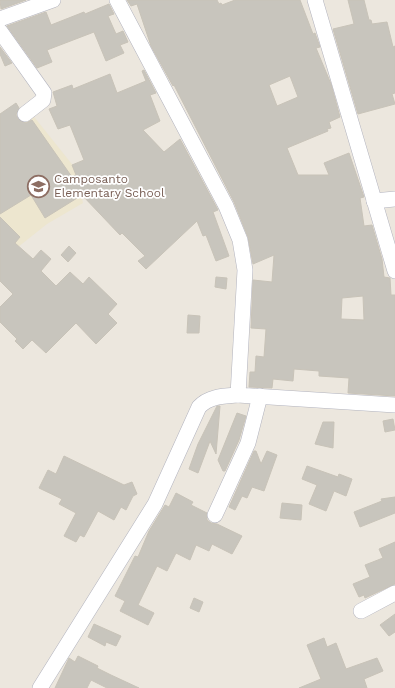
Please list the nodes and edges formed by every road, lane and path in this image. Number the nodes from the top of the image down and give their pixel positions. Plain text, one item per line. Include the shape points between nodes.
1 (53, 0) edge
2 (117, 0) edge
3 (315, 0) edge
4 (0, 19) edge
5 (0, 31) edge
6 (25, 114) dead end
7 (395, 199) edge
8 (374, 201) junction
9 (395, 271) edge
10 (238, 395) junction
11 (260, 396) junction
12 (395, 405) edge
13 (215, 515) dead end
14 (395, 593) edge
15 (360, 611) dead end
16 (40, 688) edge

1 - 4 street
2 - 10 street via 235,225 244,256 245,270
3 - 8 street
5 - 6 street via 44,94 43,100
7 - 8 street
8 - 9 street
10 - 11 street
10 - 16 street via 212,398 204,401 199,407 154,504
11 - 12 street
11 - 13 street via 248,443
14 - 15 street

